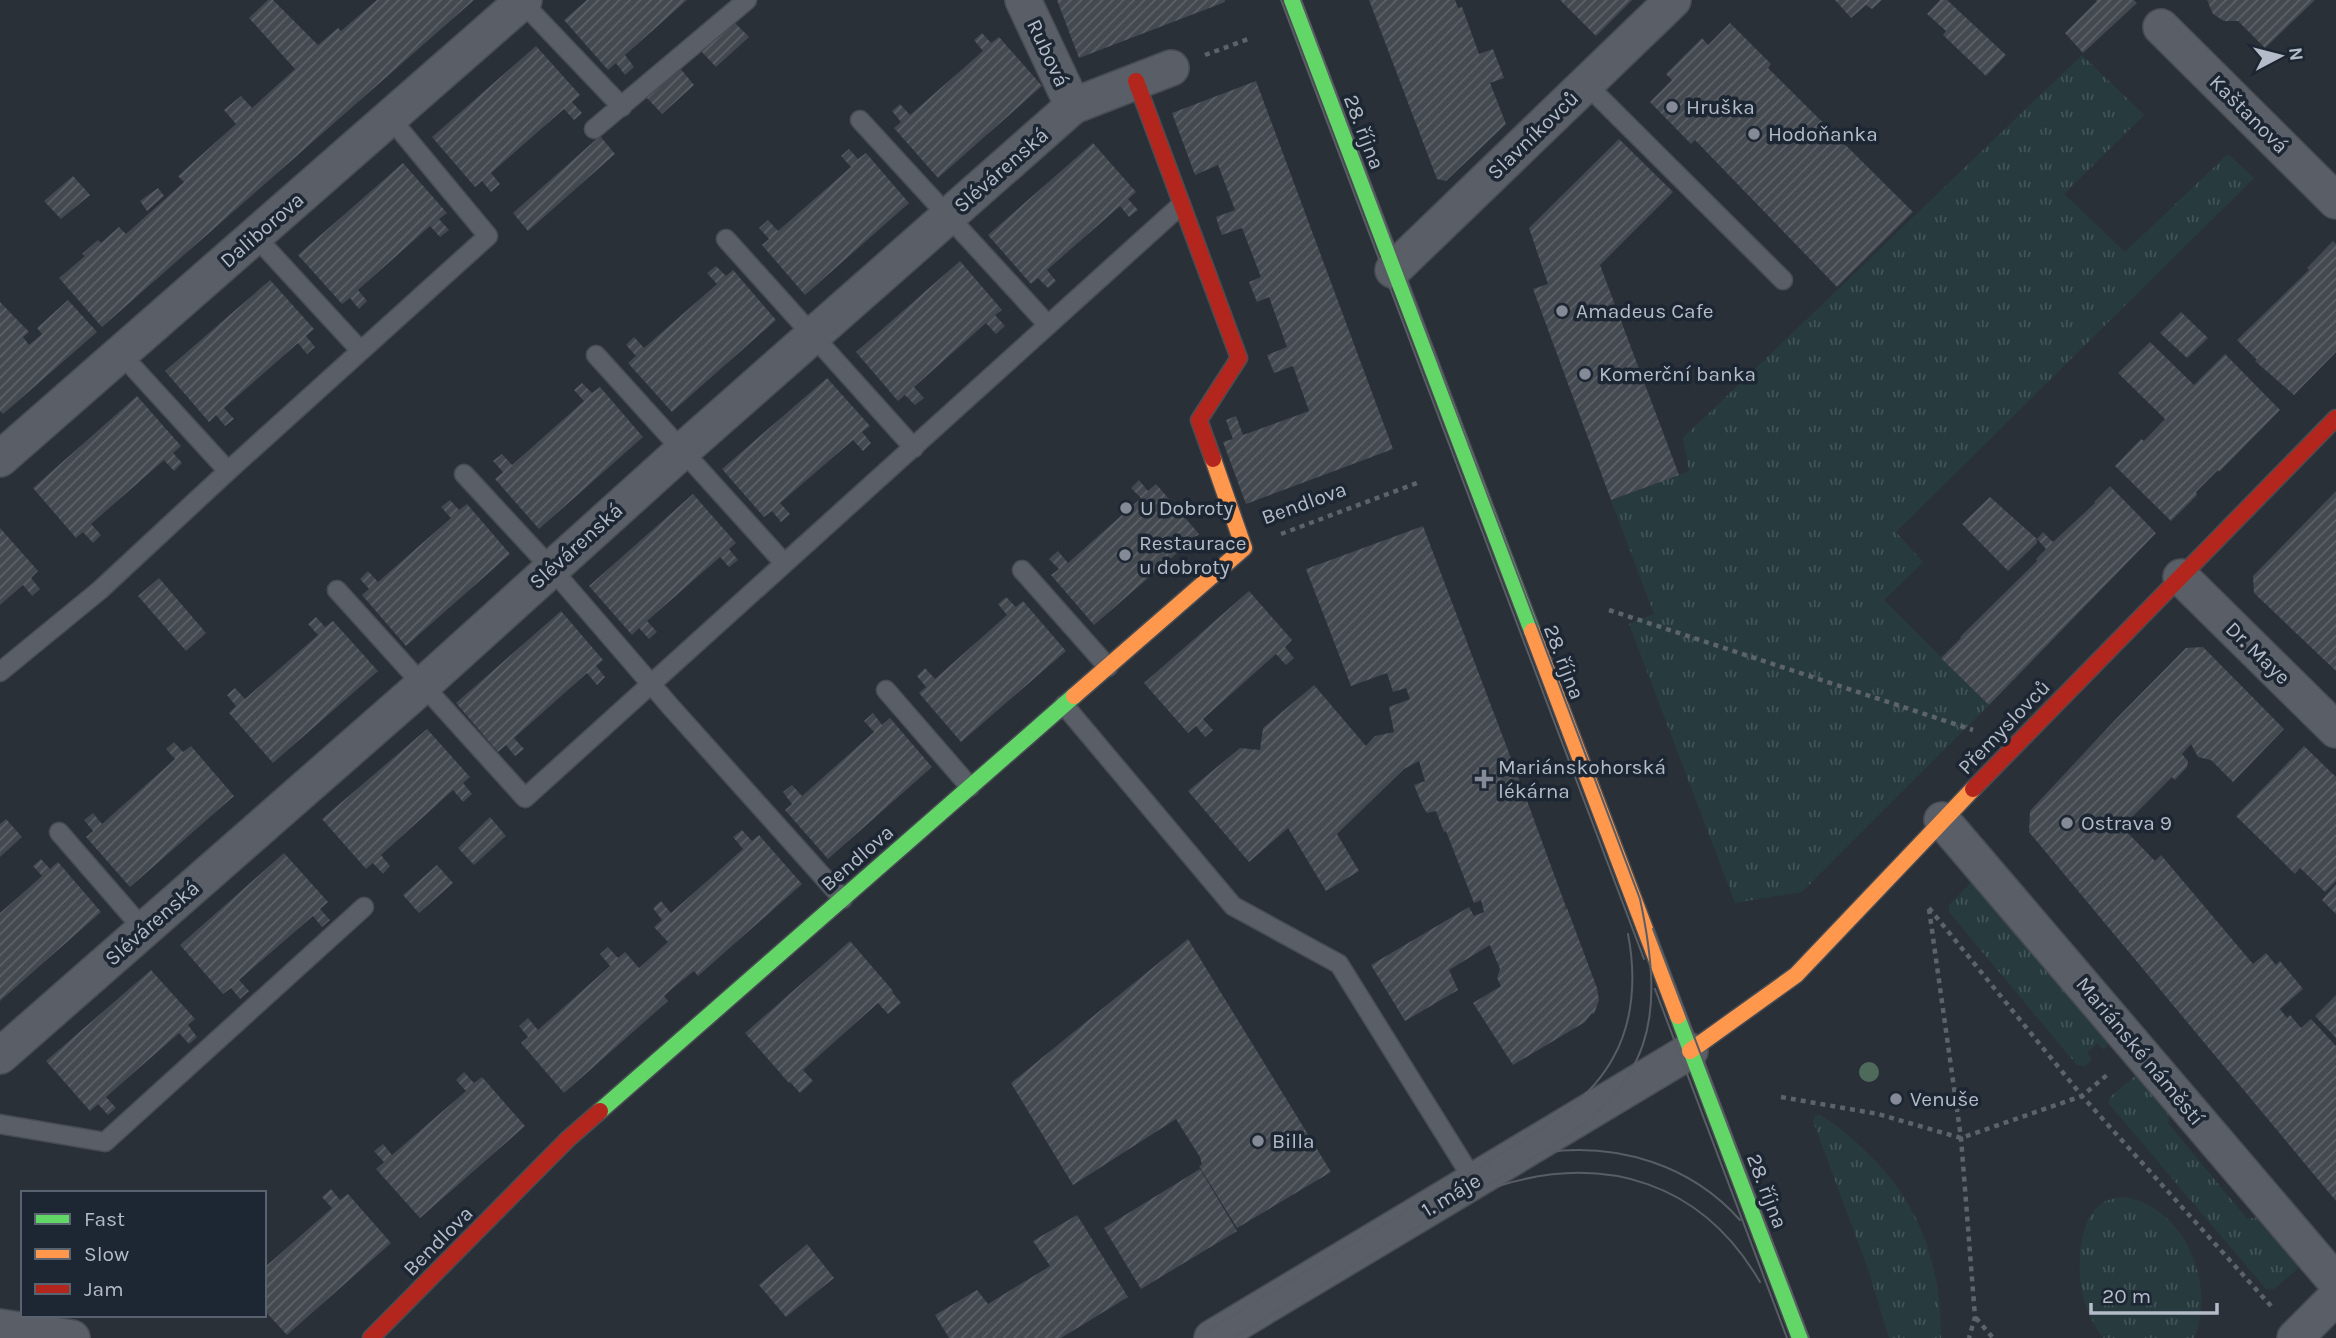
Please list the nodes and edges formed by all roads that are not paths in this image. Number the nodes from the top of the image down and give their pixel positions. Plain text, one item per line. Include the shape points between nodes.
1 (747, 0) edge
2 (1023, 0) edge
3 (1292, 0) edge
4 (1673, 0) edge
5 (523, 1) edge
6 (2161, 27) dead end
7 (1171, 68) dead end
8 (1136, 81) junction
9 (1586, 84) junction
10 (1073, 106) junction
11 (622, 107) junction
12 (391, 118) junction
13 (860, 120) dead end
14 (594, 130) dead end
15 (2336, 201) edge
16 (1181, 205) junction
17 (949, 216) junction
18 (255, 236) junction
19 (726, 239) dead end
20 (1393, 270) junction
21 (1783, 280) dead end
22 (1048, 325) junction
23 (814, 335) junction
24 (360, 350) junction
25 (121, 354) junction
26 (596, 355) dead end
27 (2336, 418) edge
28 (914, 448) junction
29 (682, 451) junction
30 (0, 459) edge
31 (228, 471) junction
32 (464, 474) dead end
33 (784, 563) junction
34 (551, 568) junction
35 (1022, 570) dead end
36 (2181, 577) junction
37 (337, 590) dead end
38 (1108, 667) junction
39 (0, 672) edge
40 (650, 683) junction
41 (423, 685) junction
42 (886, 690) dead end
43 (1064, 705) junction
44 (2336, 730) edge
45 (970, 787) junction
46 (1942, 820) junction
47 (59, 832) dead end
48 (843, 899) junction
49 (364, 907) dead end
50 (144, 930) junction
51 (3, 1047) edge
52 (1690, 1051) junction
53 (0, 1124) edge
54 (1474, 1181) junction
55 (2336, 1282) edge
56 (2336, 1297) edge
57 (22, 1332) edge
58 (2296, 1337) edge
59 (72, 1338) edge
60 (371, 1338) edge
61 (1212, 1338) edge
62 (1800, 1338) edge

1 - 11 lane
2 - 10 street, Rubová
3 - 20 street, 28. října
4 - 9 street, Slavníkovců
5 - 11 lane
5 - 12 street, Daliborova
6 - 15 street, Kaštanová
7 - 8 street, Slévárenská
8 - 10 street, Slévárenská
8 - 16 street
9 - 20 street, Slavníkovců
9 - 21 lane
10 - 17 street, Slévárenská
11 - 14 lane
12 - 18 street, Daliborova
12 - 24 lane via 488,236
13 - 17 lane
16 - 22 lane
16 - 38 street, Bendlova via 1238,358 1199,420 1244,548
17 - 22 lane
17 - 23 street, Slévárenská
18 - 24 lane
18 - 25 street, Daliborova
19 - 23 lane
20 - 52 street, 28. října
22 - 28 lane
23 - 28 lane
23 - 29 street, Slévárenská
24 - 31 lane
25 - 30 street, Daliborova
25 - 31 lane
26 - 29 lane
27 - 36 street, Přemyslovců
28 - 33 lane
29 - 33 lane
29 - 34 street, Slévárenská
31 - 39 lane via 100,590
32 - 34 lane
33 - 40 lane
34 - 40 lane
34 - 41 street, Slévárenská
35 - 38 lane
36 - 44 street, Dr. Maye
36 - 46 street, Přemyslovců
37 - 41 lane
38 - 43 street, Bendlova
40 - 41 lane via 525,798
40 - 48 lane
41 - 50 street, Slévárenská
42 - 45 lane
43 - 45 street, Bendlova
43 - 54 lane via 1233,906 1339,964
45 - 48 street, Bendlova
46 - 52 street, Přemyslovců via 1796,975
46 - 55 street, Mariánské náměstí
47 - 50 lane
48 - 60 street, Bendlova via 568,1139
49 - 53 lane via 105,1142
50 - 51 street, Slévárenská
52 - 54 street, 1. máje
52 - 62 street, 28. října
54 - 61 street, 1. máje
56 - 58 street
57 - 59 street

